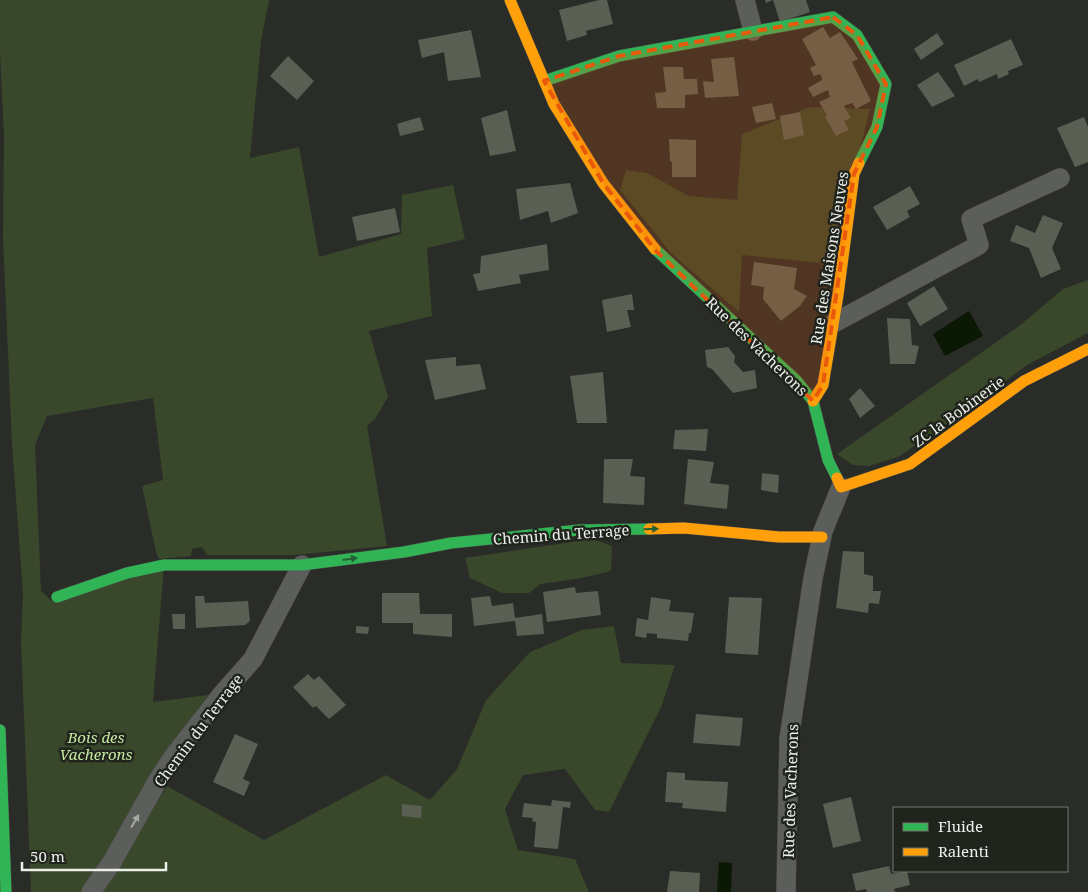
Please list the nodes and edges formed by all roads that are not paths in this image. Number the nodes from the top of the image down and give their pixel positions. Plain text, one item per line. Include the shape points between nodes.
1 (510, 0) edge
2 (745, 0) edge
3 (753, 31) junction
4 (544, 81) junction
5 (1060, 178) dead end
6 (834, 323) junction
7 (1088, 349) edge
8 (813, 401) junction
9 (841, 487) junction
10 (822, 537) junction
11 (302, 565) junction
12 (57, 597) dead end
13 (0, 730) edge
14 (6, 892) edge
15 (91, 892) edge
16 (786, 892) edge

1 - 4 street, Rue des Vacherons
2 - 3 street
3 - 4 street, Rue des Maisons Neuves via 619,56
3 - 6 street, Rue des Maisons Neuves via 833,17 857,35 886,84 877,127 854,174
4 - 8 street, Rue des Vacherons via 554,104 603,182 656,251 796,380
5 - 6 street via 971,219 979,245
6 - 8 street, Rue des Maisons Neuves via 824,385
7 - 9 street, ZC la Bobinerie via 1024,381 910,464
8 - 9 street, Rue des Vacherons via 828,460
9 - 10 street, Rue des Vacherons
11 -> 10 street, Chemin du Terrage via 451,543 579,530 684,528 779,537
10 - 16 street, Rue des Vacherons via 789,739
11 - 12 street, Chemin du Terrage via 164,565 128,573
15 -> 11 street, Chemin du Terrage via 112,862 158,780 253,660
13 - 14 street

